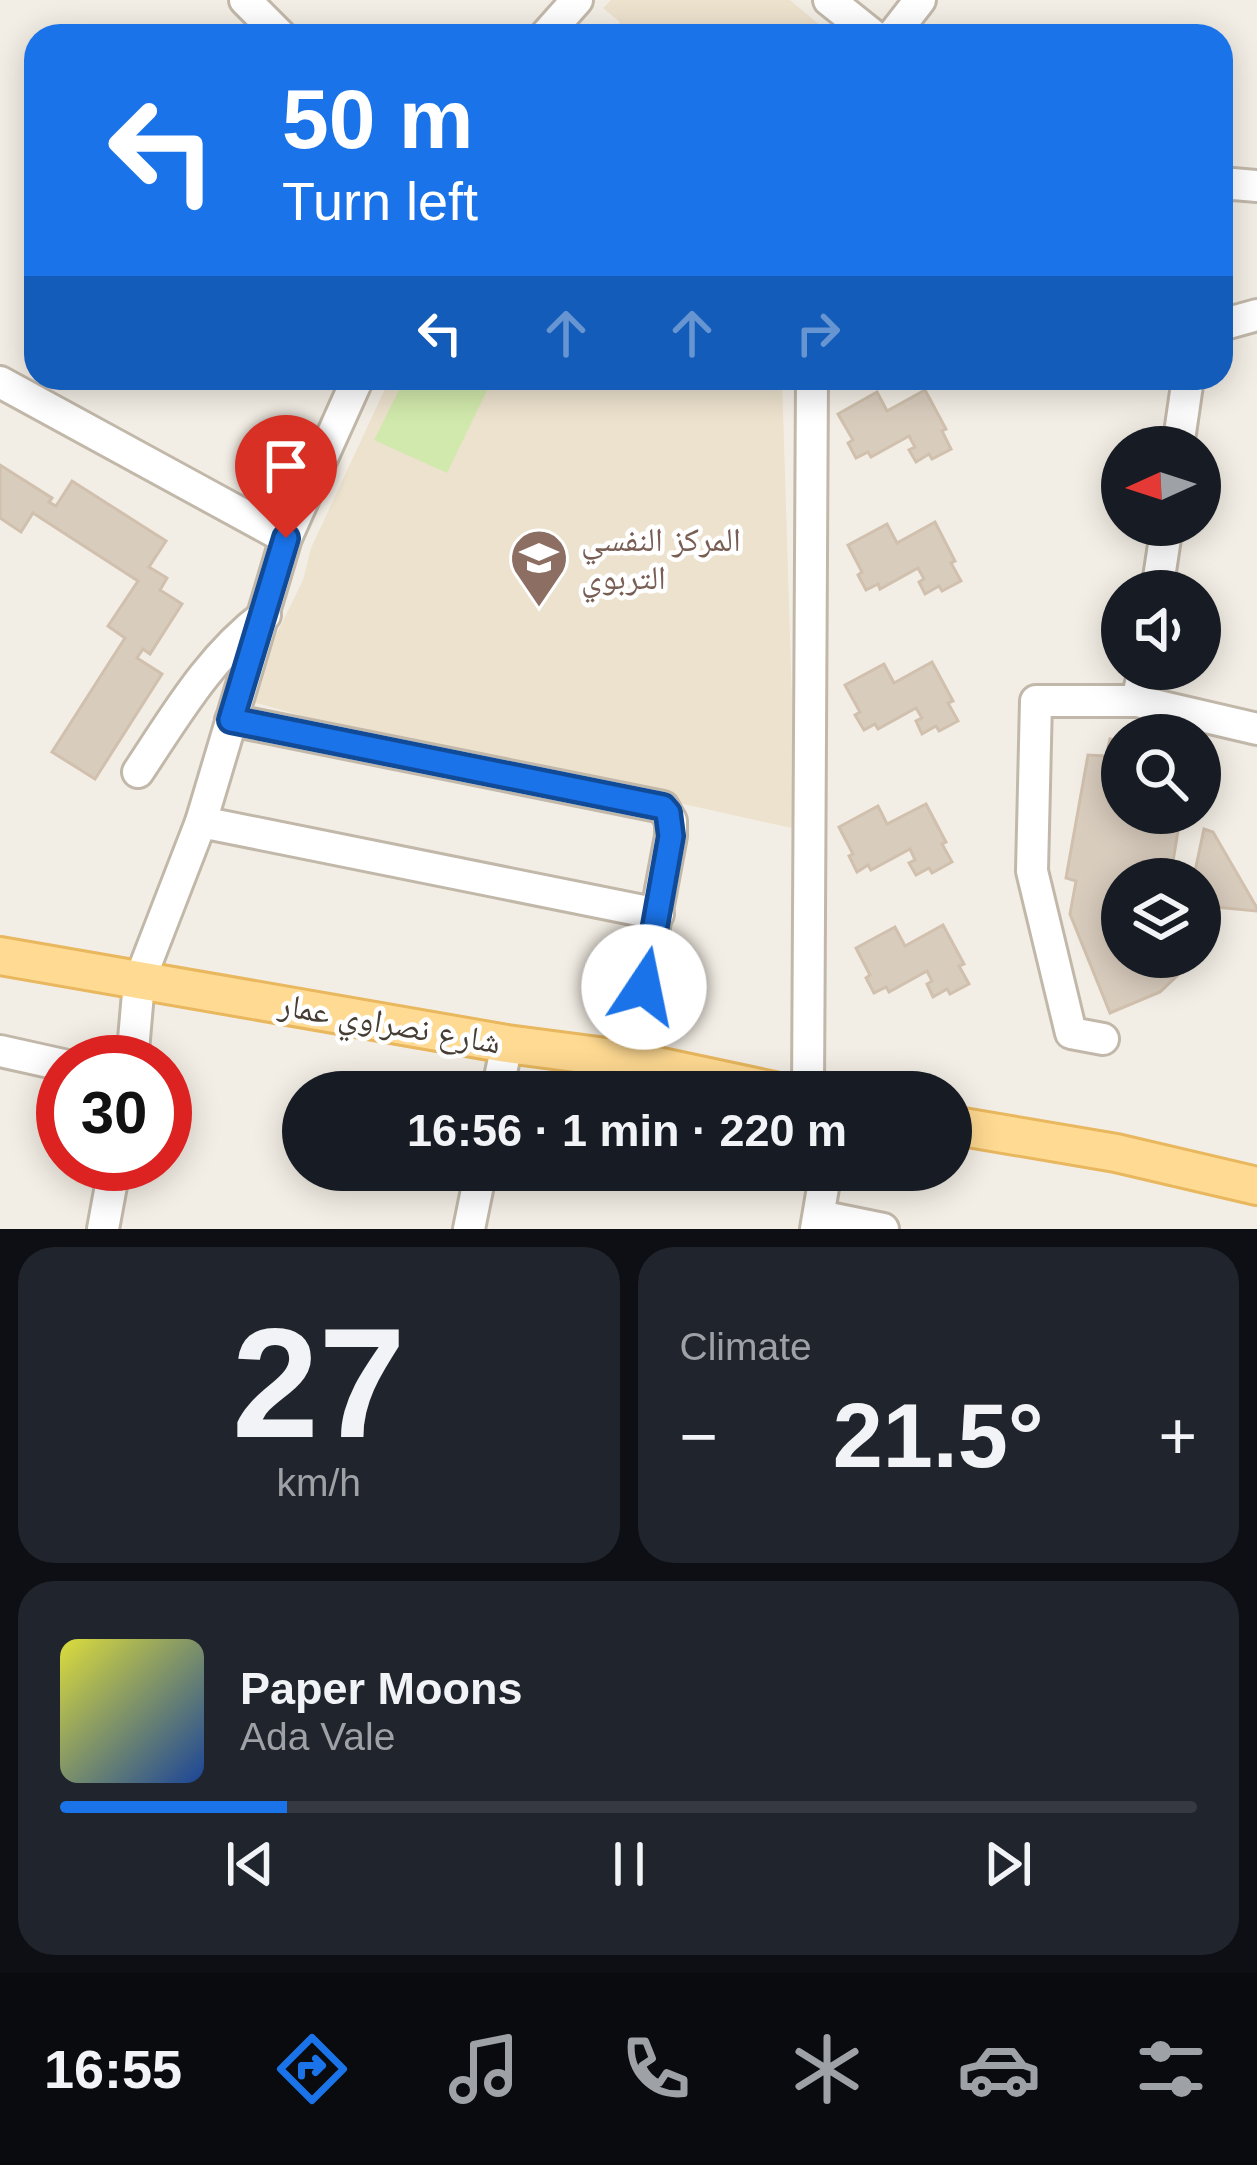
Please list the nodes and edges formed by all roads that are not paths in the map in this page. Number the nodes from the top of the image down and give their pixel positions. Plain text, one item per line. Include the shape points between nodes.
1 (245, 0) edge
2 (577, 0) edge
3 (830, 0) edge
4 (920, 0) edge
5 (268, 24) edge
6 (556, 24) edge
7 (859, 24) edge
8 (901, 24) edge
9 (0, 382) edge
10 (353, 390) edge
11 (812, 390) edge
12 (1186, 390) edge
13 (1181, 426) edge
14 (286, 538) junction
15 (265, 615) junction
16 (1139, 690) edge
17 (1137, 701) junction
18 (231, 720) junction
19 (1257, 729) edge
20 (138, 772) dead end
21 (201, 822) junction
22 (658, 914) junction
23 (0, 956) edge
24 (139, 982) junction
25 (134, 1035) edge
26 (1103, 1039) dead end
27 (507, 1044) junction
28 (0, 1051) edge
29 (36, 1058) edge
30 (629, 1060) junction
31 (501, 1071) edge
32 (681, 1071) edge
33 (808, 1071) edge
34 (972, 1129) edge
35 (1257, 1186) edge
36 (110, 1191) edge
37 (477, 1191) edge
38 (823, 1191) edge
39 (818, 1222) edge
40 (103, 1229) edge
41 (469, 1229) edge
42 (883, 1229) edge

1 - 5 street
2 - 6 street
3 - 7 street
4 - 8 street
9 - 14 street
10 - 14 street
11 - 33 street
12 - 13 street
14 - 15 street
15 - 18 street
15 - 20 street via 201,677
16 - 17 street
17 - 19 street
17 - 26 street via 1036,701 1032,872 1071,1033
18 - 21 street
18 - 22 street via 663,807 671,836
21 - 22 street
21 - 24 street
22 - 30 street
23 - 24 main road, شارع نصراوي عمار
24 - 25 street
24 - 27 main road, شارع نصراوي عمار
27 - 30 main road, شارع نصراوي عمار
27 - 31 street
28 - 29 street
30 - 32 main road, شارع نصراوي عمار
34 - 35 main road
36 - 40 street
37 - 41 street
38 - 39 street
39 - 42 street

